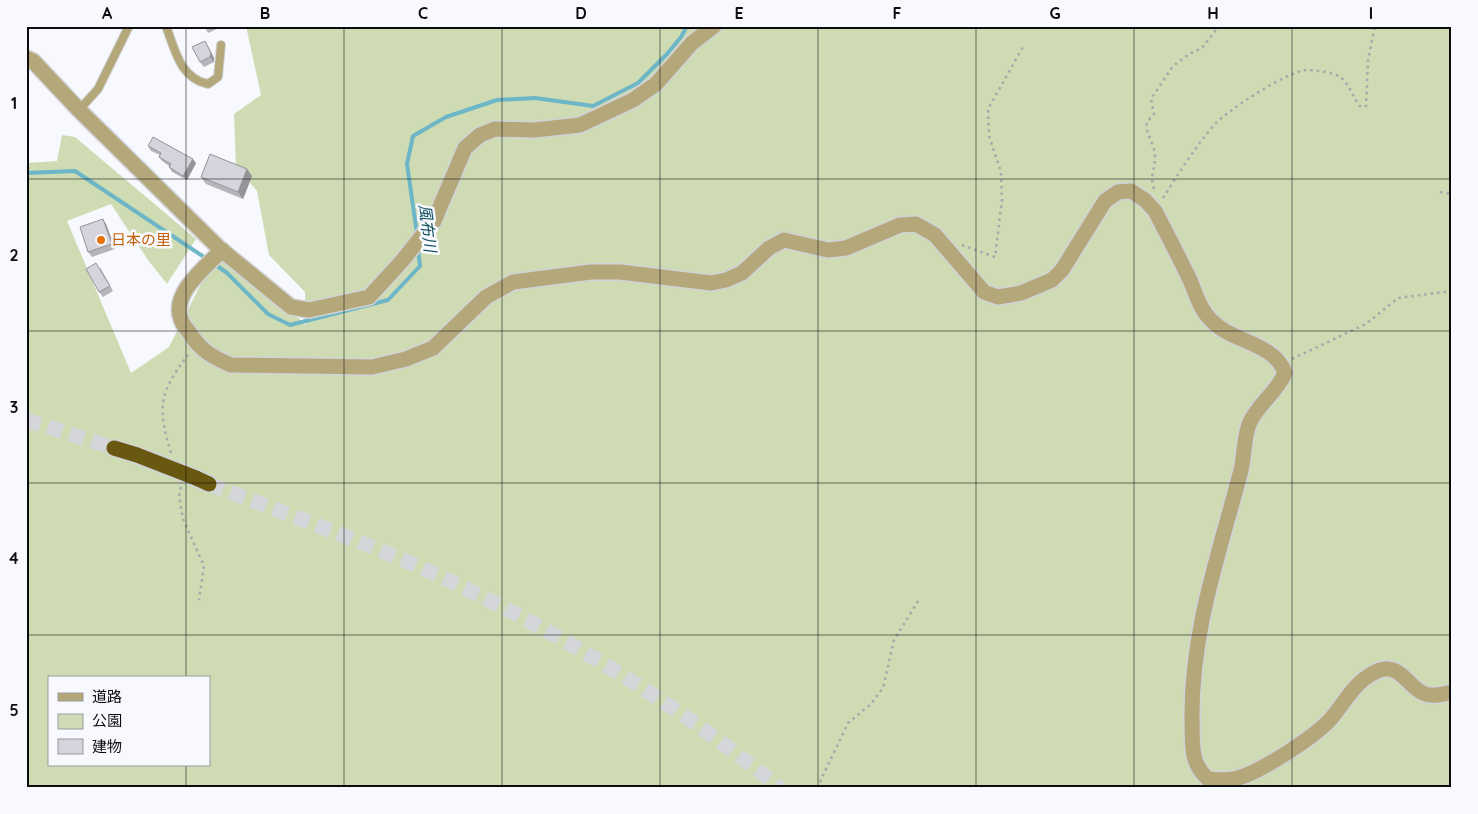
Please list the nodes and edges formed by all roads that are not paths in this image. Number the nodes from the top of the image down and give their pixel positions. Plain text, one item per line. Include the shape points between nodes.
1 (129, 26) edge
2 (166, 26) edge
3 (714, 26) edge
4 (221, 45) dead end
5 (26, 58) edge
6 (79, 110) junction
7 (222, 250) junction
8 (114, 448) tunnel mouth
9 (202, 481) tunnel mouth
10 (1452, 692) edge

1 - 6 lane via 98,89
2 - 4 lane via 180,63 194,81 208,84 218,77
3 - 7 street via 692,43 656,84 633,100 580,125 534,130 494,129 480,135 465,148 434,220 369,297 309,310 291,307
5 - 6 street via 33,61
6 - 7 street
7 - 10 street via 196,277 179,307 181,320 196,344 209,355 231,365 372,367 433,348 486,297 513,282 591,272 620,272 711,283 742,273 769,248 784,240 828,250 846,248 900,225 916,224 935,235 984,292 998,297 1021,293 1052,280 1062,270 1105,200 1118,192 1131,191 1155,211 1210,320 1225,332 1270,351 1282,363 1285,372 1249,423 1241,471 1210,581 1192,687 1192,755 1199,772 1208,780 1226,780 1259,768 1317,731 1334,716 1353,688 1383,669 1394,670 1425,694
8 - 9 highway, bridge

